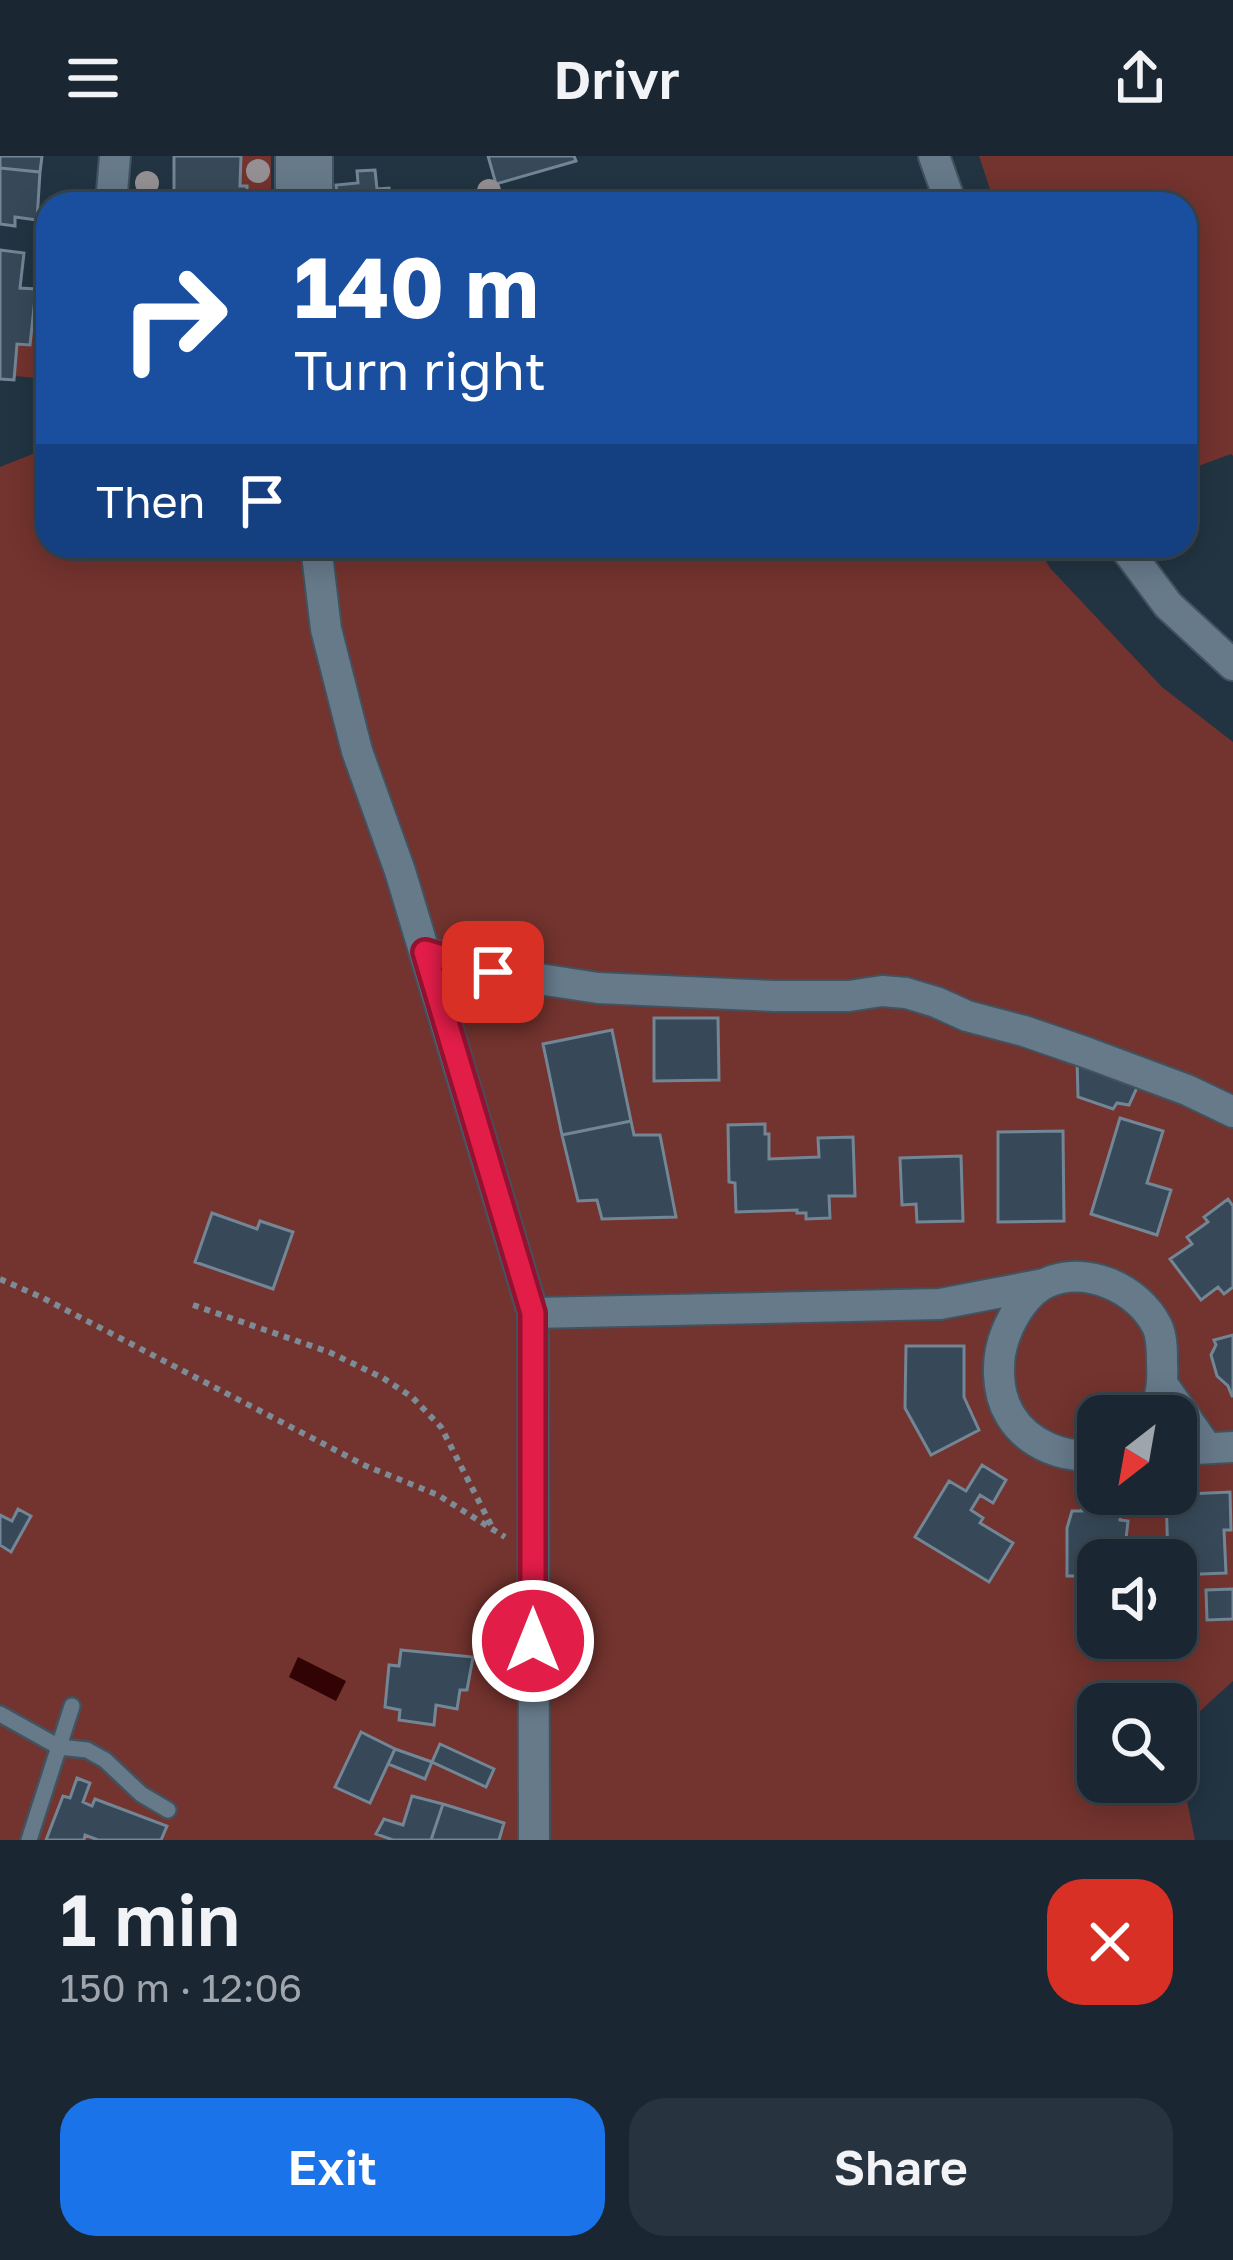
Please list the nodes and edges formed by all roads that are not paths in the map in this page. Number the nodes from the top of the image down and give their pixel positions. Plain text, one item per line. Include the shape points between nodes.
1 (115, 156) edge
2 (291, 156) edge
3 (317, 156) edge
4 (934, 156) edge
5 (112, 192) edge
6 (292, 192) edge
7 (317, 192) edge
8 (947, 192) edge
9 (317, 558) edge
10 (1133, 558) edge
11 (1233, 664) edge
12 (425, 952) junction
13 (1233, 1112) edge
14 (1044, 1284) junction
15 (940, 1304) junction
16 (533, 1313) junction
17 (1000, 1347) junction
18 (1163, 1385) junction
19 (1160, 1395) edge
20 (1205, 1448) edge
21 (1077, 1455) edge
22 (72, 1706) dead end
23 (0, 1714) edge
24 (59, 1747) junction
25 (168, 1810) dead end
26 (29, 1840) edge
27 (534, 1840) edge

1 - 5 street
2 - 6 street
3 - 7 street
4 - 8 street
9 - 12 street via 357,751
10 - 11 street via 1168,605
12 - 13 street via 598,988 906,993
12 - 16 street
14 - 15 street
14 - 17 street via 1024,1300
14 - 18 street via 1070,1277 1124,1288 1159,1330
15 - 16 street
15 - 17 street via 979,1321
16 - 27 street
17 - 21 street via 1011,1417 1037,1442
18 - 19 street
18 - 20 street
22 - 24 lane
23 - 24 lane
24 - 25 lane via 105,1760
24 - 26 lane

